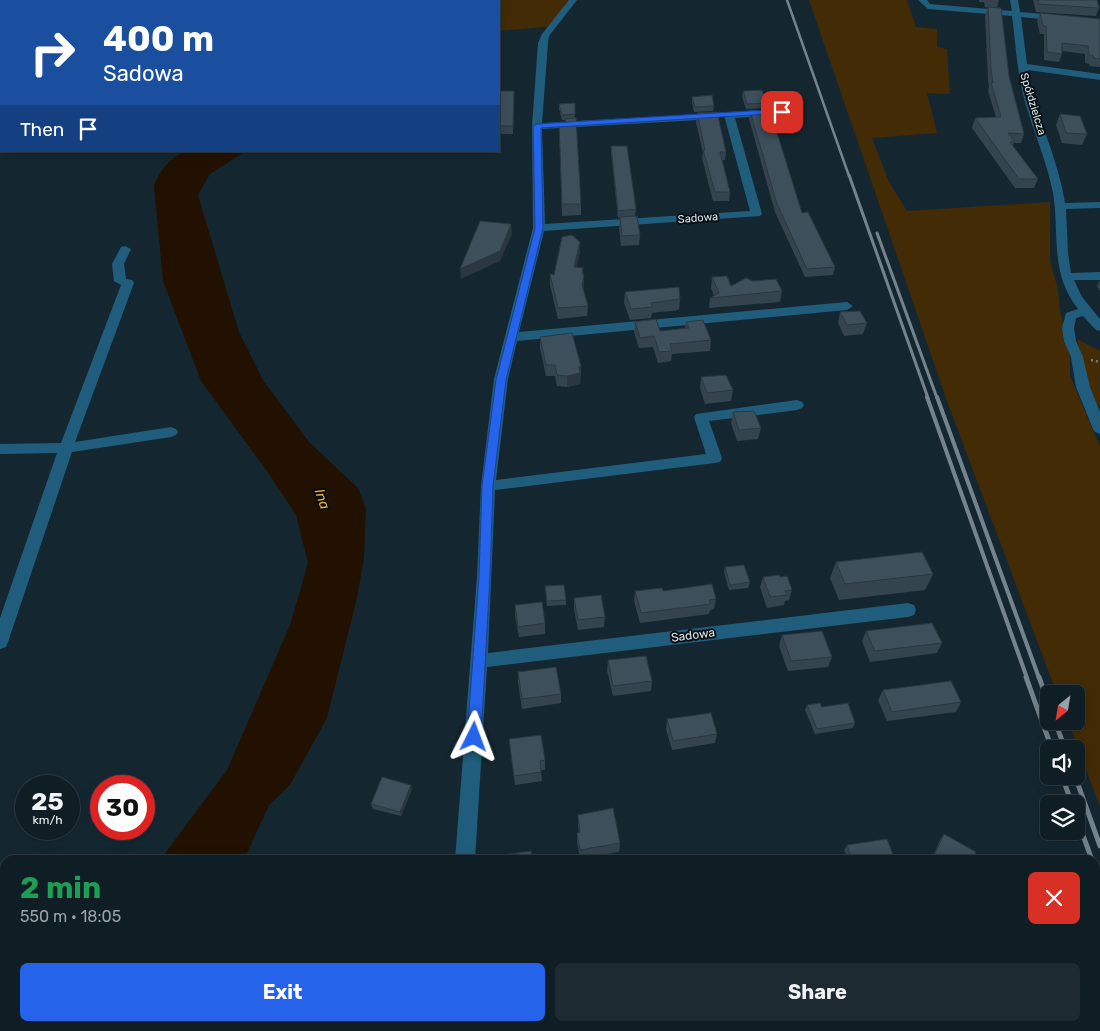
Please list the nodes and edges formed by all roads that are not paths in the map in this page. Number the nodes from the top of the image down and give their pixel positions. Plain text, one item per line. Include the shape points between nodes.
1 (573, 0) edge
2 (1014, 0) edge
3 (925, 3) edge
4 (1017, 15) junction
5 (1100, 22) edge
6 (1022, 66) junction
7 (1100, 77) edge
8 (782, 112) dead end
9 (729, 115) junction
10 (537, 126) junction
11 (1100, 205) edge
12 (1059, 206) junction
13 (539, 228) junction
14 (125, 249) dead end
15 (1100, 276) edge
16 (1067, 278) junction
17 (847, 306) dead end
18 (1085, 311) junction
19 (1100, 327) edge
20 (511, 337) junction
21 (797, 405) dead end
22 (1100, 429) edge
23 (171, 432) dead end
24 (66, 448) junction
25 (0, 449) edge
26 (488, 486) junction
27 (908, 610) dead end
28 (0, 642) edge
29 (478, 661) junction
30 (465, 855) edge

1 - 10 street via 543,43
2 - 4 street, Spółdzielcza
3 - 4 street
4 - 5 street
4 - 6 street, Spółdzielcza
6 - 7 street
6 - 12 street, Spółdzielcza
8 - 9 street
9 - 10 street
9 - 13 street, Sadowa via 756,214
10 - 13 street
11 - 12 street
12 - 16 street, Spółdzielcza
13 - 20 street
14 - 24 street via 118,264 120,281 128,283
15 - 16 street
16 - 18 street, Spółdzielcza
17 - 20 street
18 - 19 street, Spółdzielcza
18 - 22 street via 1070,316 1068,328 1083,387
20 - 26 street via 501,380
21 - 26 street via 701,417 715,458
23 - 24 street
24 - 25 street
24 - 28 street
26 - 29 street
27 - 29 street, Sadowa
29 - 30 street

